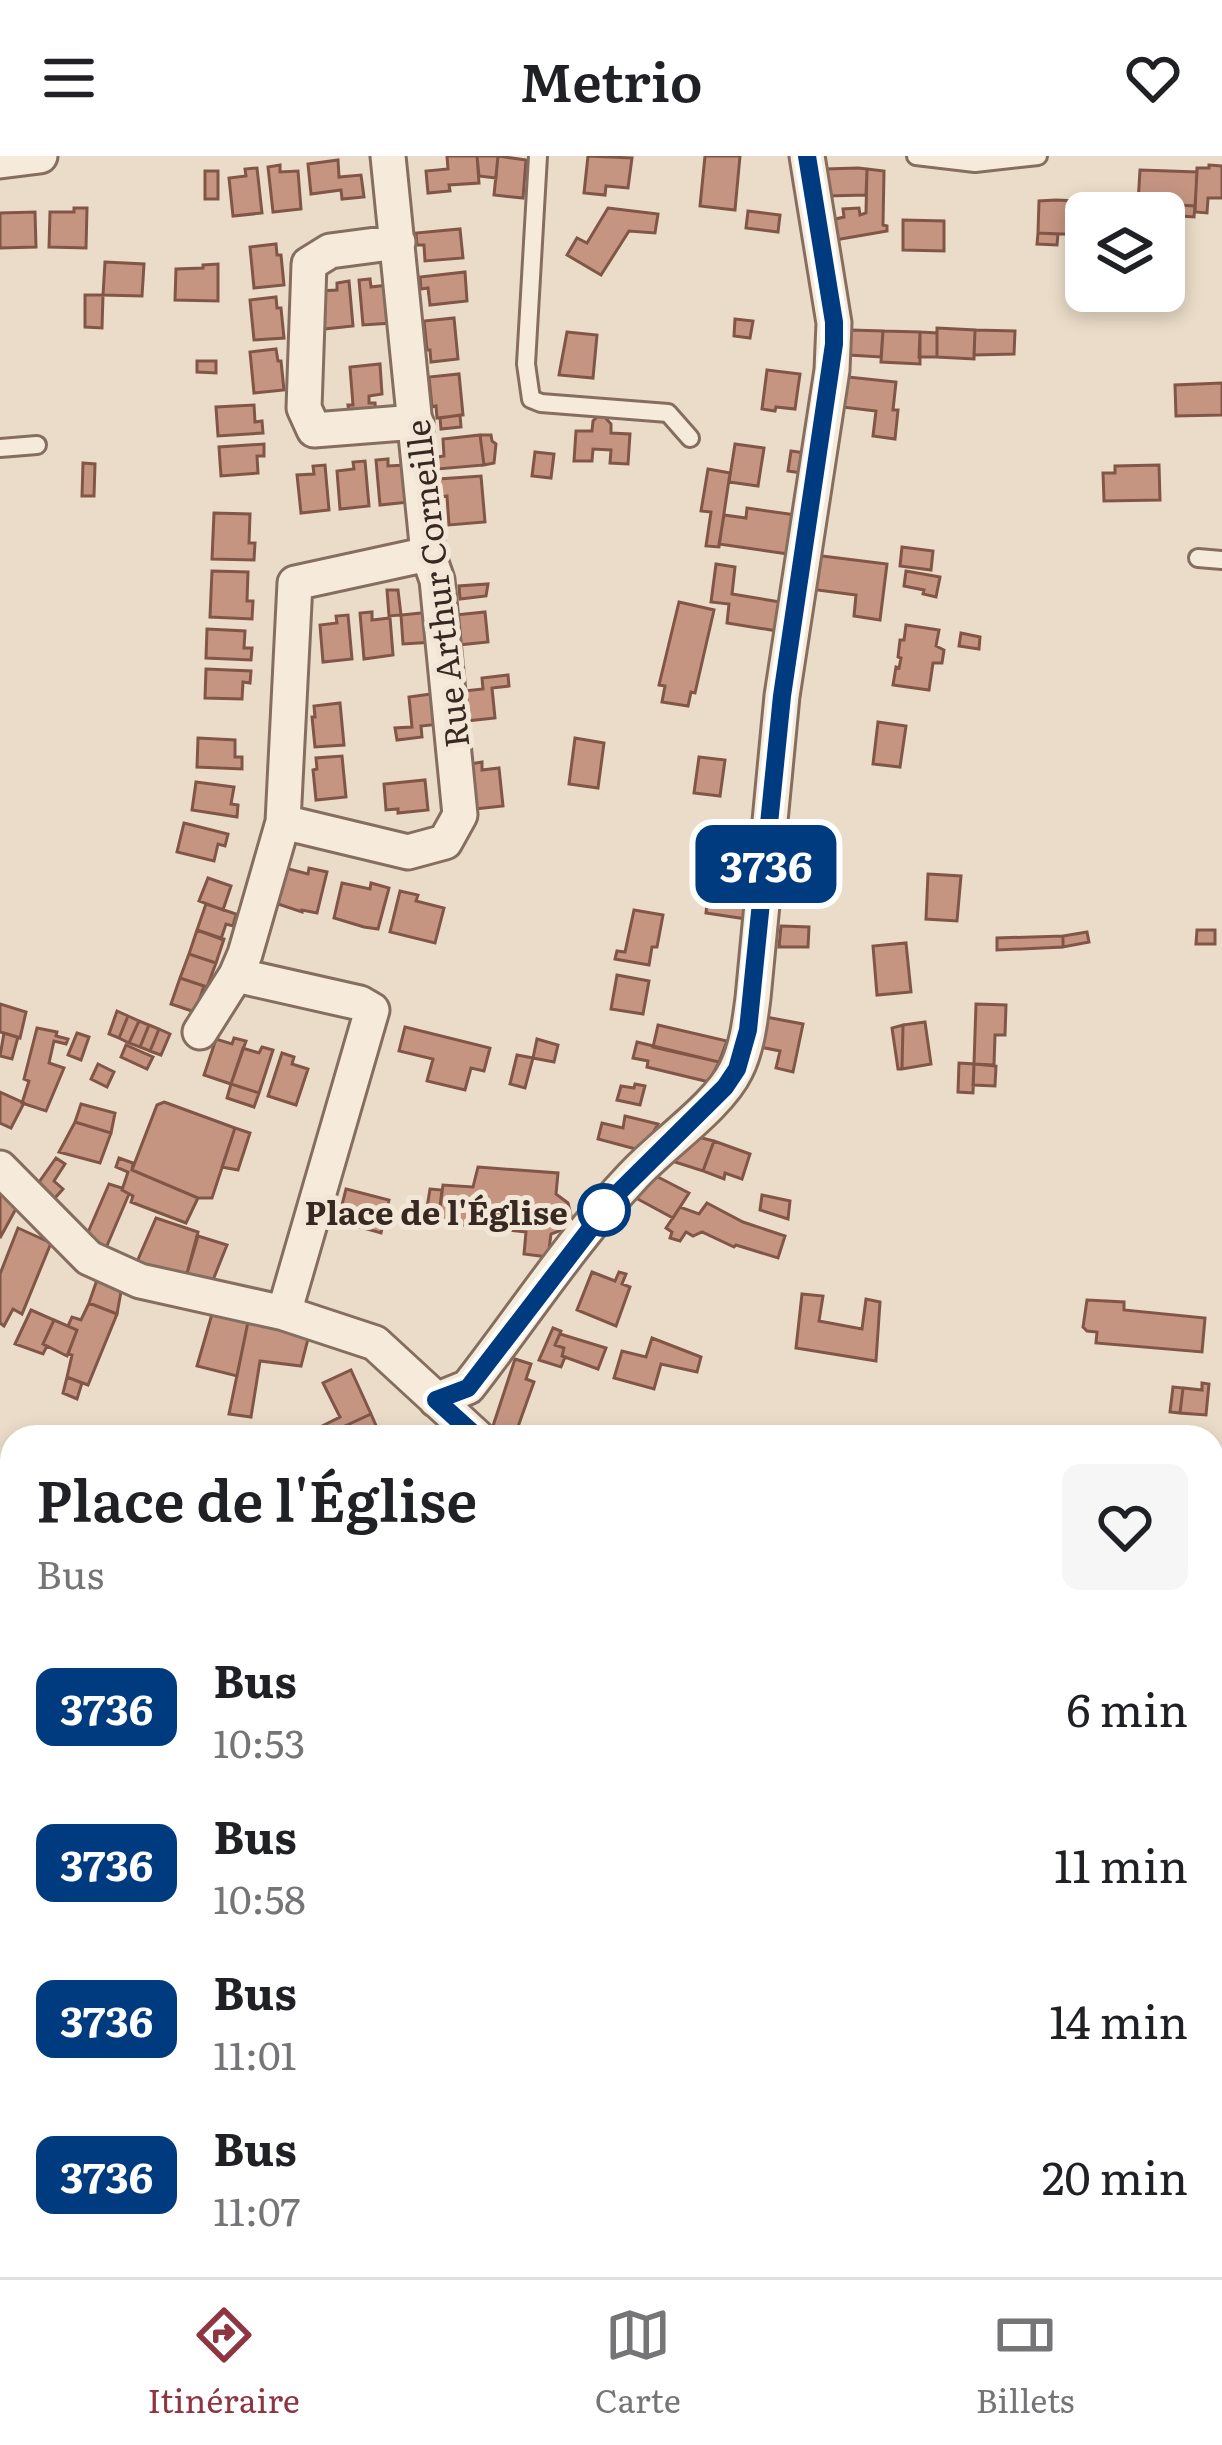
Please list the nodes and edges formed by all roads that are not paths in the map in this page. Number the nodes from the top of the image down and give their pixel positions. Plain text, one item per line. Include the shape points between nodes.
1 (40, 156) edge
2 (388, 156) edge
3 (538, 156) edge
4 (807, 156) edge
5 (916, 156) edge
6 (1038, 156) edge
7 (0, 161) edge
8 (398, 242) junction
9 (416, 422) junction
10 (690, 438) dead end
11 (37, 445) dead end
12 (0, 448) edge
13 (428, 554) junction
14 (1198, 558) dead end
15 (1222, 560) edge
16 (283, 822) junction
17 (236, 975) junction
18 (200, 1032) dead end
19 (0, 1168) edge
20 (284, 1312) junction
21 (436, 1400) junction
22 (429, 1425) edge
23 (464, 1425) edge

1 - 7 street
2 - 8 street, Rue Arthur Corneille
3 - 10 lane via 526,364 531,399 668,413
4 - 21 street via 834,344 737,1069 634,1175 468,1388
5 - 6 lane via 975,163
8 - 9 street, Rue Arthur Corneille
8 - 9 street via 330,251 310,264 304,408 314,430
9 - 13 street, Rue Arthur Corneille
11 - 12 lane
13 - 16 street via 295,583
13 - 16 street, Rue Arthur Corneille via 460,815 445,842 408,852
14 - 15 lane
16 - 17 street
17 - 18 street
17 - 20 street via 373,1010
19 - 20 street via 89,1258 140,1281
20 - 21 street via 375,1343
21 - 22 street
21 - 23 street

